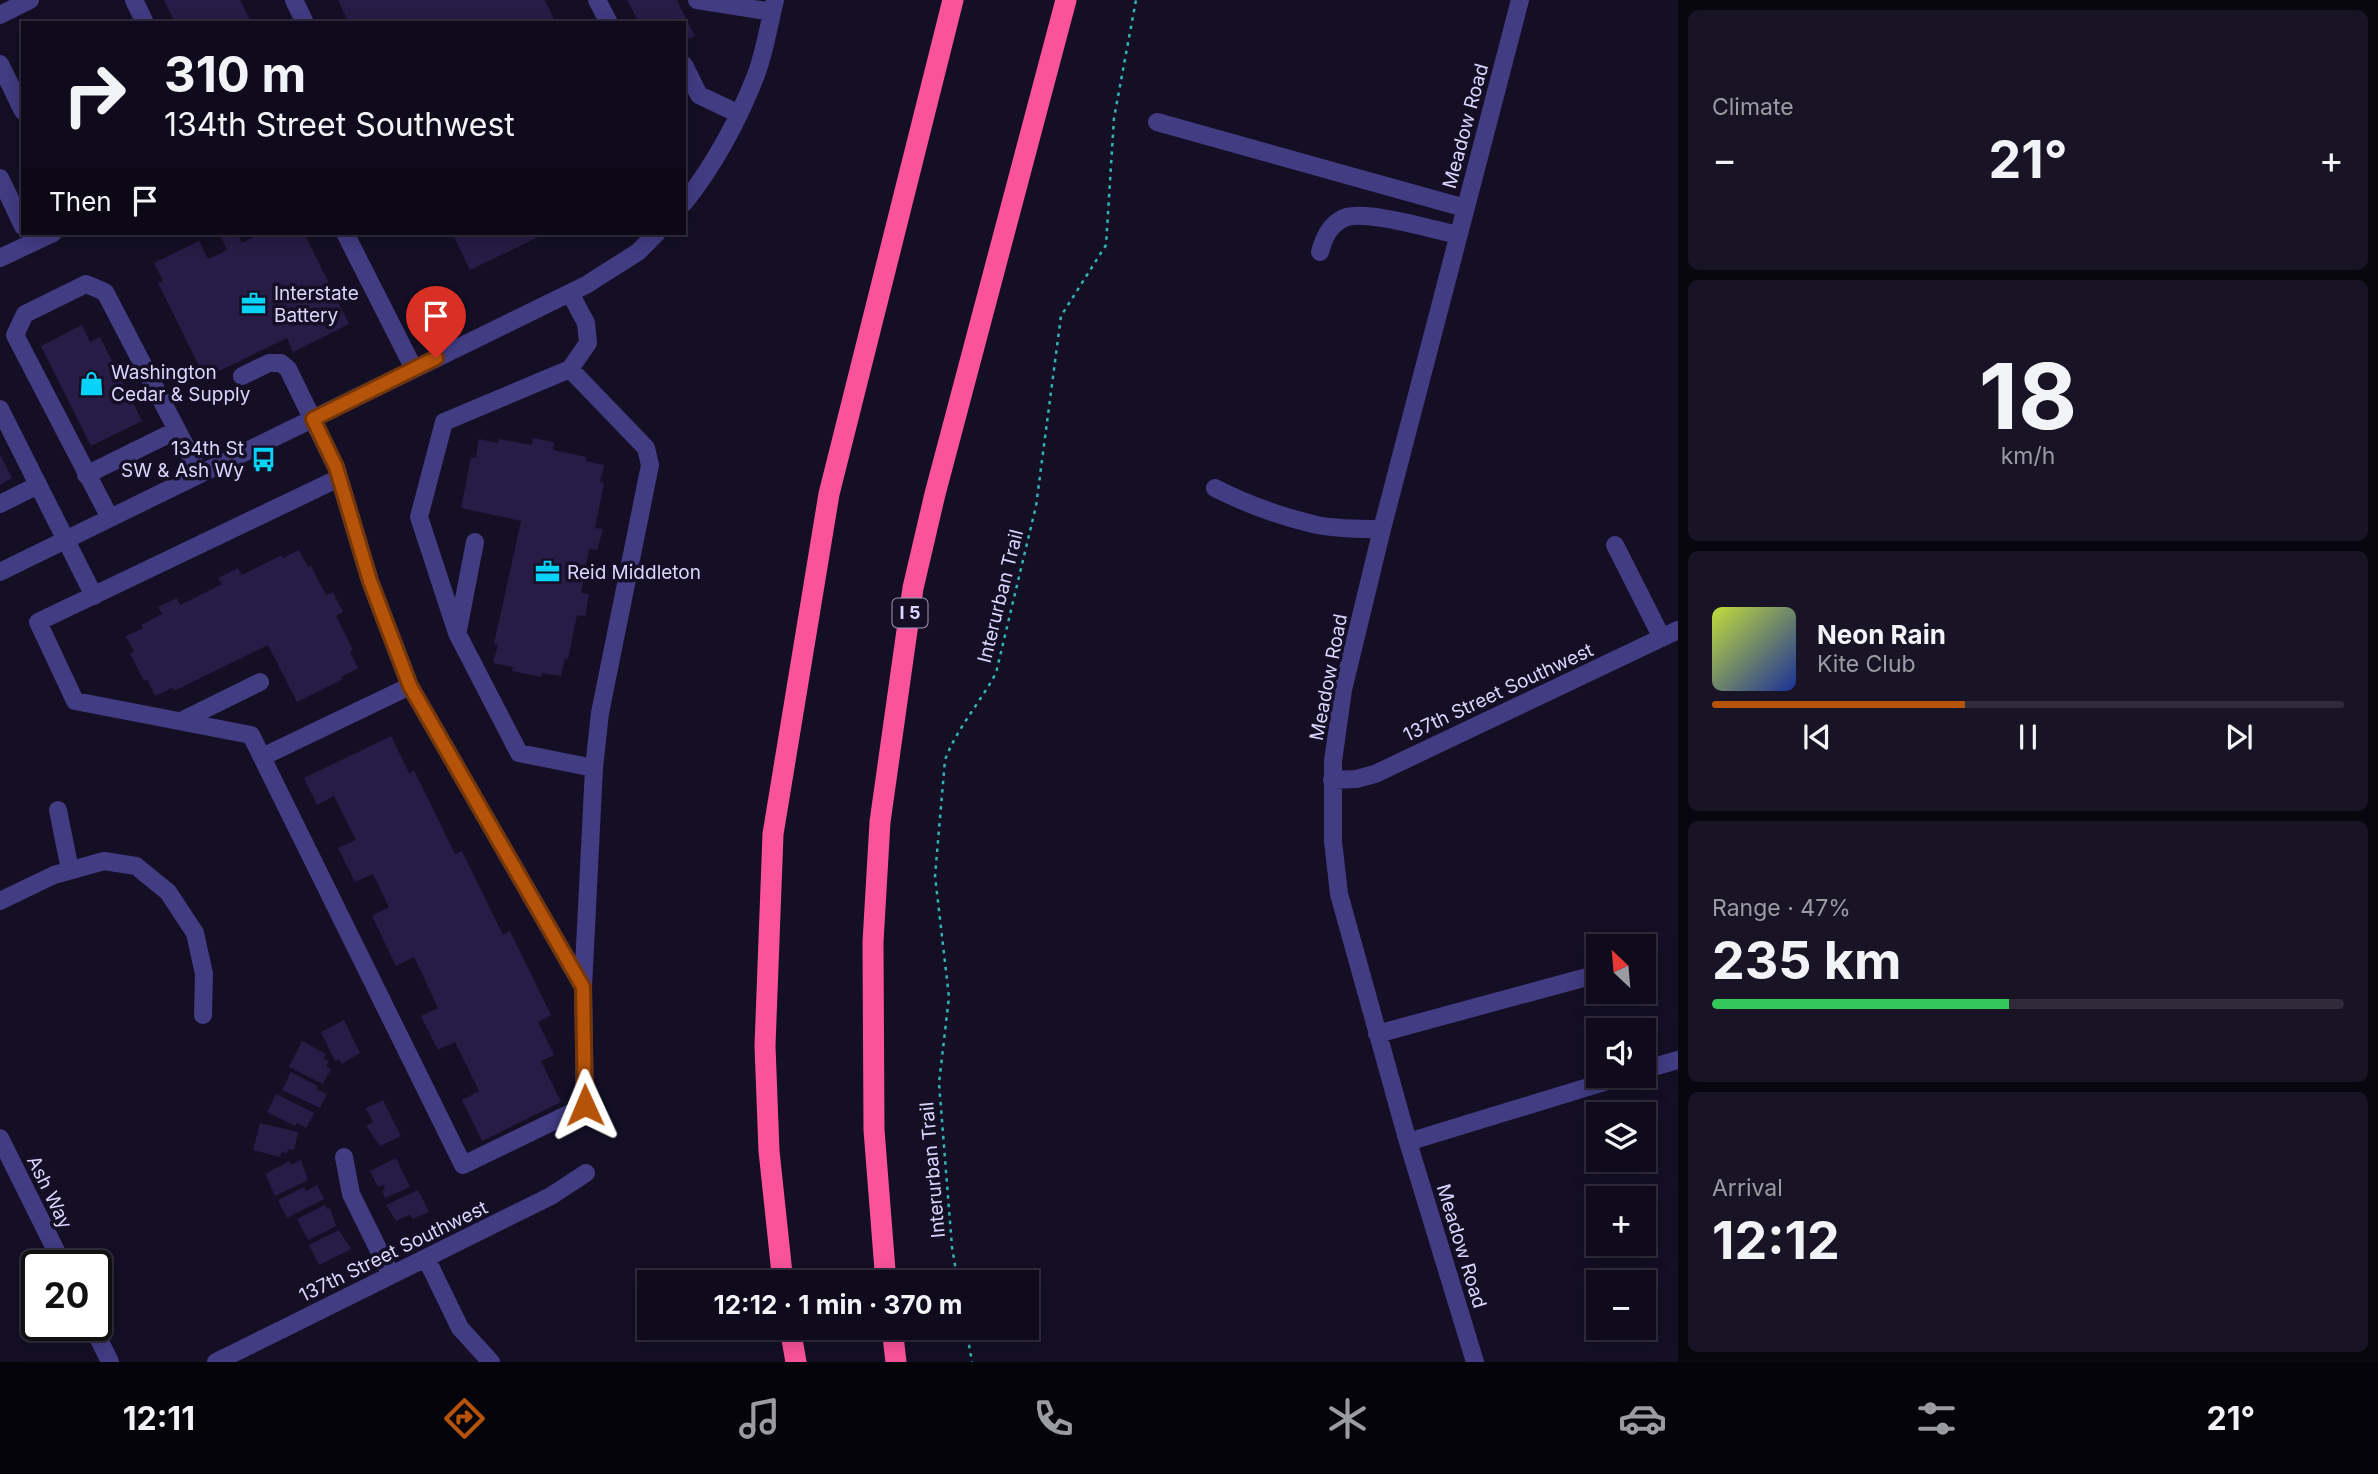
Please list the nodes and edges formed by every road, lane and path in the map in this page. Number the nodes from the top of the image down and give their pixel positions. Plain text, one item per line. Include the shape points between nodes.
1 (30, 0) edge
2 (134, 0) edge
3 (295, 0) edge
4 (597, 0) edge
5 (697, 0) edge
6 (953, 0) edge
7 (1066, 0) edge
8 (1136, 0) edge
9 (1514, 2) edge
10 (774, 6) edge
11 (0, 15) edge
12 (144, 21) edge
13 (304, 21) edge
14 (608, 21) edge
15 (0, 64) edge
16 (686, 69) edge
17 (11, 82) edge
18 (21, 106) edge
19 (739, 114) junction
20 (1157, 122) dead end
21 (0, 178) edge
22 (687, 191) edge
23 (1465, 208) junction
24 (21, 222) edge
25 (346, 235) edge
26 (655, 235) edge
27 (1458, 236) junction
28 (29, 238) edge
29 (1320, 252) dead end
30 (0, 258) edge
31 (570, 293) junction
32 (414, 369) junction
33 (570, 369) junction
34 (242, 376) dead end
35 (0, 409) edge
36 (313, 419) junction
37 (177, 430) junction
38 (200, 474) junction
39 (86, 475) junction
40 (339, 478) junction
41 (38, 485) junction
42 (1215, 488) dead end
43 (0, 504) edge
44 (110, 518) junction
45 (1382, 529) junction
46 (66, 540) junction
47 (475, 542) dead end
48 (1615, 545) dead end
49 (0, 572) edge
50 (94, 596) junction
51 (1678, 630) edge
52 (457, 633) junction
53 (1661, 638) junction
54 (260, 682) dead end
55 (410, 686) junction
56 (181, 721) junction
57 (262, 757) junction
58 (594, 768) junction
59 (1332, 780) junction
60 (58, 810) dead end
61 (70, 870) junction
62 (0, 901) edge
63 (1586, 977) edge
64 (583, 987) junction
65 (204, 1015) dead end
66 (1377, 1034) junction
67 (1678, 1060) edge
68 (1656, 1066) edge
69 (1586, 1088) edge
70 (0, 1140) edge
71 (1408, 1142) junction
72 (344, 1157) dead end
73 (586, 1173) dead end
74 (55, 1250) edge
75 (426, 1258) junction
76 (782, 1270) edge
77 (885, 1270) edge
78 (956, 1270) edge
79 (391, 1275) junction
80 (792, 1340) edge
81 (893, 1340) edge
82 (968, 1340) edge
83 (100, 1341) edge
84 (110, 1362) edge
85 (216, 1362) edge
86 (491, 1362) edge
87 (796, 1362) edge
88 (896, 1362) edge
89 (972, 1362) edge
90 (1475, 1362) edge

1 - 11 street
2 - 12 street
3 - 13 street
4 - 14 street
5 - 10 street
6 - 76 highway via 829,494 773,834 765,1046 769,1151
7 - 77 highway, I 5 via 935,494 911,602 880,822 873,942 874,1130
8 - 78 path, Interurban Trail via 1114,118 1106,245 1061,316 1036,506 996,673 944,760 935,876 949,997 939,1083
9 - 23 street, Meadow Road
10 - 19 street via 757,72
15 - 17 street
16 - 19 street via 699,95
17 - 18 street
19 - 22 street via 710,171
20 - 23 street
21 - 24 street
23 - 27 street, Meadow Road
25 - 32 street
26 - 31 street via 638,252
27 - 29 street via 1370,216 1345,218 1325,233
27 - 45 street, Meadow Road
28 - 30 street
31 - 32 street
31 - 33 street via 586,323 588,343
32 - 36 street
33 - 52 street via 444,422 419,517
33 - 58 street via 646,448 650,465 600,713
34 - 36 street via 281,363
35 - 41 street
36 - 38 street
36 - 40 street
37 - 38 street
37 - 39 street
37 - 39 street via 105,292 86,284 25,314 15,335
38 - 44 street
39 - 44 street
40 - 50 street
40 - 55 street via 370,581
41 - 43 street
41 - 46 street
42 - 45 street via 1319,525
44 - 46 street
45 - 59 street, Meadow Road via 1343,690
46 - 49 street
46 - 50 street
47 - 52 street
48 - 53 street
50 - 56 street via 38,622 75,701
51 - 53 street, 137th Street Southwest
52 - 58 street via 519,753
53 - 59 street, 137th Street Southwest via 1375,774
54 - 56 street
55 - 57 street
55 - 64 street
56 - 57 street via 251,735
57 - 64 street via 463,1165 585,1105
58 - 64 street
59 - 66 street, Meadow Road via 1339,894
60 - 61 street
61 - 62 street
61 - 65 street via 104,861 136,866 168,892 195,933 204,974
63 - 66 street
66 - 71 street, Meadow Road
67 - 68 street
69 - 71 street
70 - 74 street, Ash Way
71 - 90 street, Meadow Road
72 - 79 street via 351,1194
73 - 75 street, 137th Street Southwest via 551,1196
75 - 79 street, 137th Street Southwest
75 - 86 street via 460,1328
79 - 85 street, 137th Street Southwest
80 - 87 highway
81 - 88 highway
82 - 89 path
83 - 84 street

